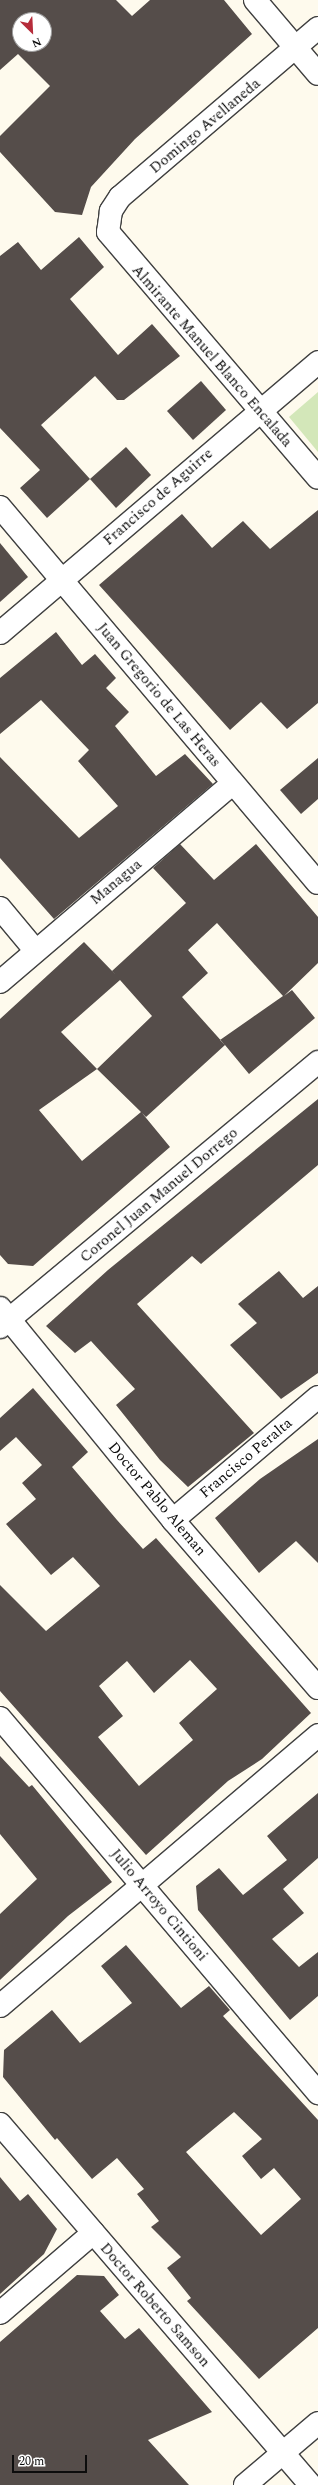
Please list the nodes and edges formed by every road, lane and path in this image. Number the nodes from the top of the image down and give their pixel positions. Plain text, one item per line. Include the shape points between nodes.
1 (255, 0) edge
2 (318, 28) edge
3 (296, 48) junction
4 (318, 74) edge
5 (108, 232) joint
6 (318, 362) edge
7 (259, 410) junction
8 (318, 478) edge
9 (0, 506) edge
10 (61, 580) junction
11 (0, 633) edge
12 (233, 783) junction
13 (318, 883) edge
14 (0, 908) edge
15 (35, 950) junction
16 (0, 982) edge
17 (318, 1062) edge
18 (3, 1318) edge
19 (318, 1397) edge
20 (173, 1520) junction
21 (318, 1688) edge
22 (0, 1718) edge
23 (318, 1735) edge
24 (144, 1886) junction
25 (0, 2006) edge
26 (318, 2093) edge
27 (0, 2124) edge
28 (93, 2233) junction
29 (0, 2313) edge
30 (318, 2423) edge
31 (283, 2453) junction
32 (245, 2485) edge
33 (310, 2485) edge

1 - 3 street
2 - 3 street, Domingo Avellaneda
3 - 4 street
3 - 5 street, Domingo Avellaneda via 120,198 110,211
5 - 7 street, Almirante Manuel Blanco Encalada
6 - 7 street, Francisco de Aguirre
7 - 8 street, Almirante Manuel Blanco Encalada
7 - 10 street, Francisco de Aguirre
9 - 10 street, Juan Gregorio de Las Heras
10 - 11 street, Francisco de Aguirre
10 - 12 street, Juan Gregorio de Las Heras
12 - 13 street, Juan Gregorio de Las Heras
12 - 15 street, Managua
14 - 15 street
15 - 16 street, Managua
17 - 18 street, Coronel Juan Manuel Dorrego
18 - 20 street, Doctor Pablo Aleman
19 - 20 street, Francisco Peralta
20 - 21 street, Doctor Pablo Aleman
22 - 24 street, Julio Arroyo Cintioni
23 - 24 street
24 - 25 street
24 - 26 street, Julio Arroyo Cintioni
27 - 28 street, Doctor Roberto Samson
28 - 29 street
28 - 31 street, Doctor Roberto Samson
30 - 31 street
31 - 32 street
31 - 33 street, Doctor Roberto Samson

